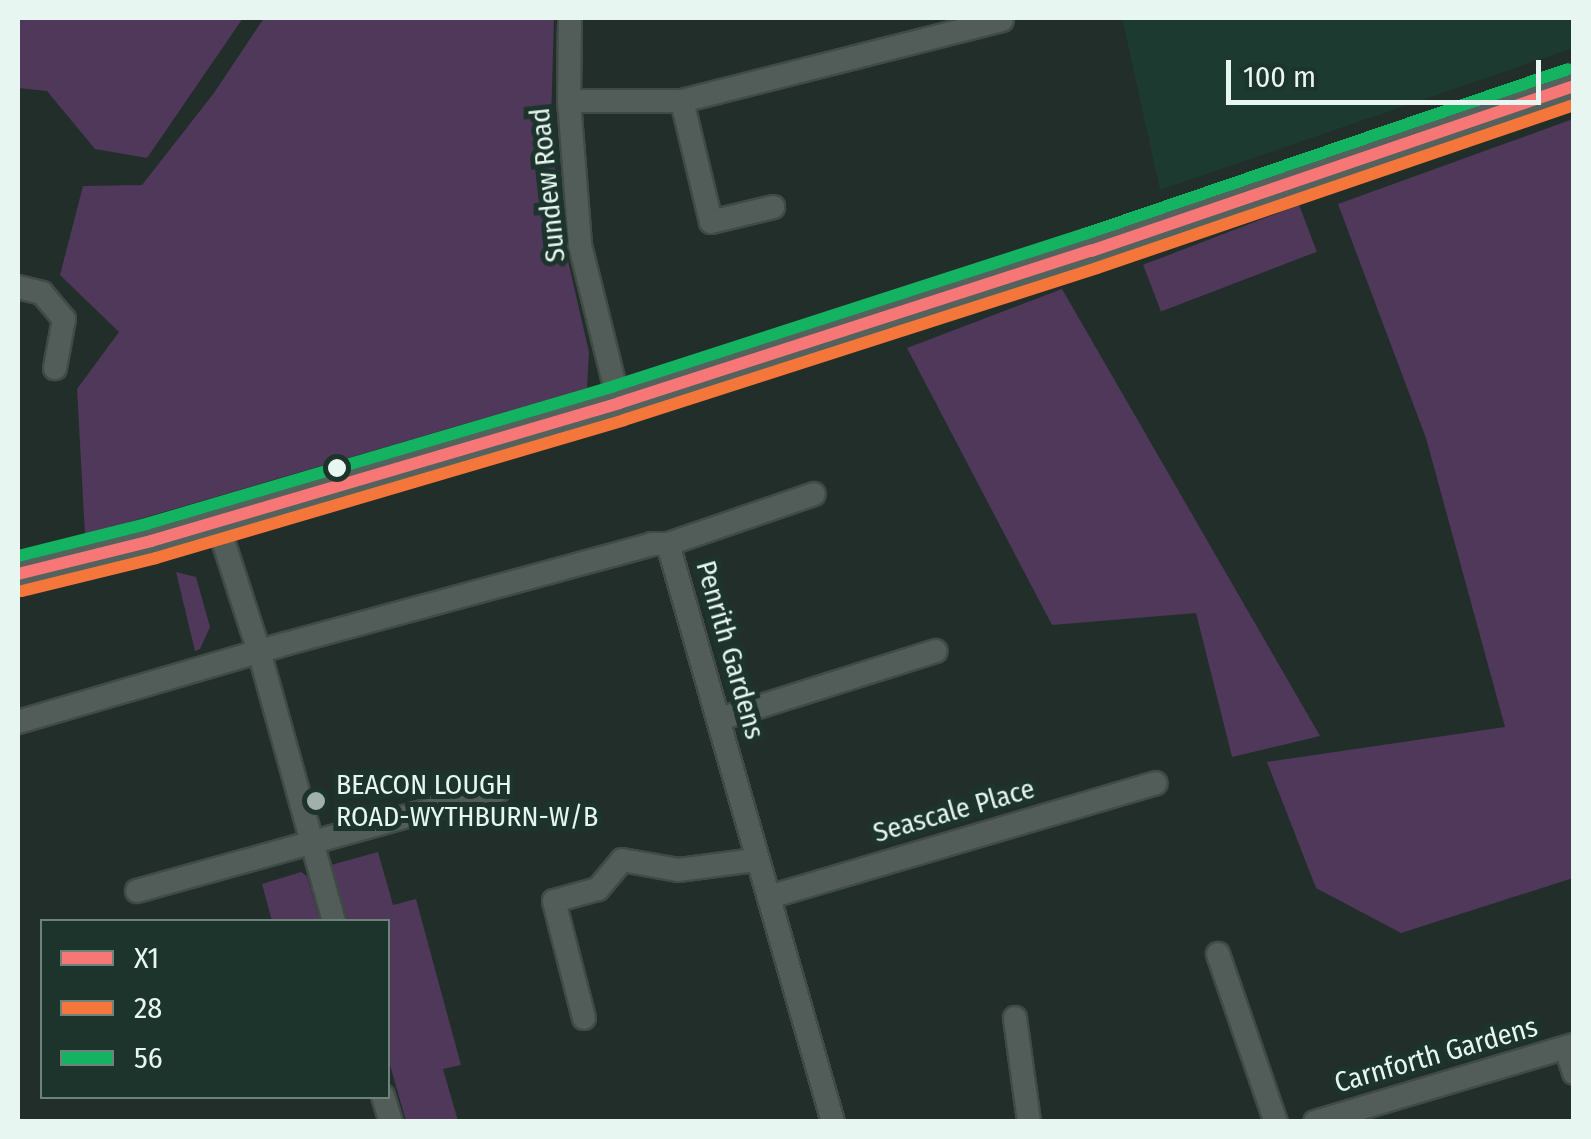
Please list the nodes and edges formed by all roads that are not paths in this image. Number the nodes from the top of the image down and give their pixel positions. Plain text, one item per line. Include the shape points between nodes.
1 (570, 18) edge
2 (1002, 20) dead end
3 (1574, 86) edge
4 (568, 101) junction
5 (682, 101) junction
6 (774, 207) dead end
7 (18, 287) edge
8 (55, 368) dead end
9 (619, 403) junction
10 (814, 494) dead end
11 (217, 522) junction
12 (668, 544) junction
13 (18, 574) edge
14 (260, 651) junction
15 (936, 651) dead end
16 (720, 719) junction
17 (18, 722) edge
18 (1156, 782) dead end
19 (498, 791) dead end
20 (314, 845) junction
21 (755, 860) junction
22 (137, 891) dead end
23 (769, 897) junction
24 (333, 919) edge
25 (1218, 954) dead end
26 (584, 1018) dead end
27 (1015, 1018) dead end
28 (1570, 1047) edge
29 (1574, 1073) edge
30 (833, 1122) edge
31 (1029, 1122) edge
32 (1276, 1122) edge
33 (1316, 1122) edge

1 - 4 street, Sundew Road
2 - 5 street
3 - 9 main road
4 - 5 street
4 - 9 street, Sundew Road via 580,245
5 - 6 street via 712,222
7 - 8 street via 42,294 64,320
9 - 11 main road
10 - 12 street
11 - 13 main road
11 - 14 street
12 - 14 street, Penrith Gardens
12 - 16 street, Penrith Gardens
14 - 17 street, Penrith Gardens
14 - 20 street
15 - 16 street
16 - 21 street, Penrith Gardens
18 - 23 street, Seascale Place
19 - 20 street
20 - 22 street
20 - 24 street
21 - 23 street, Penrith Gardens
21 - 26 street via 679,870 622,860 598,889 554,900
23 - 30 street, Penrith Gardens
25 - 32 street
27 - 31 street
28 - 29 street
28 - 33 street, Carnforth Gardens

